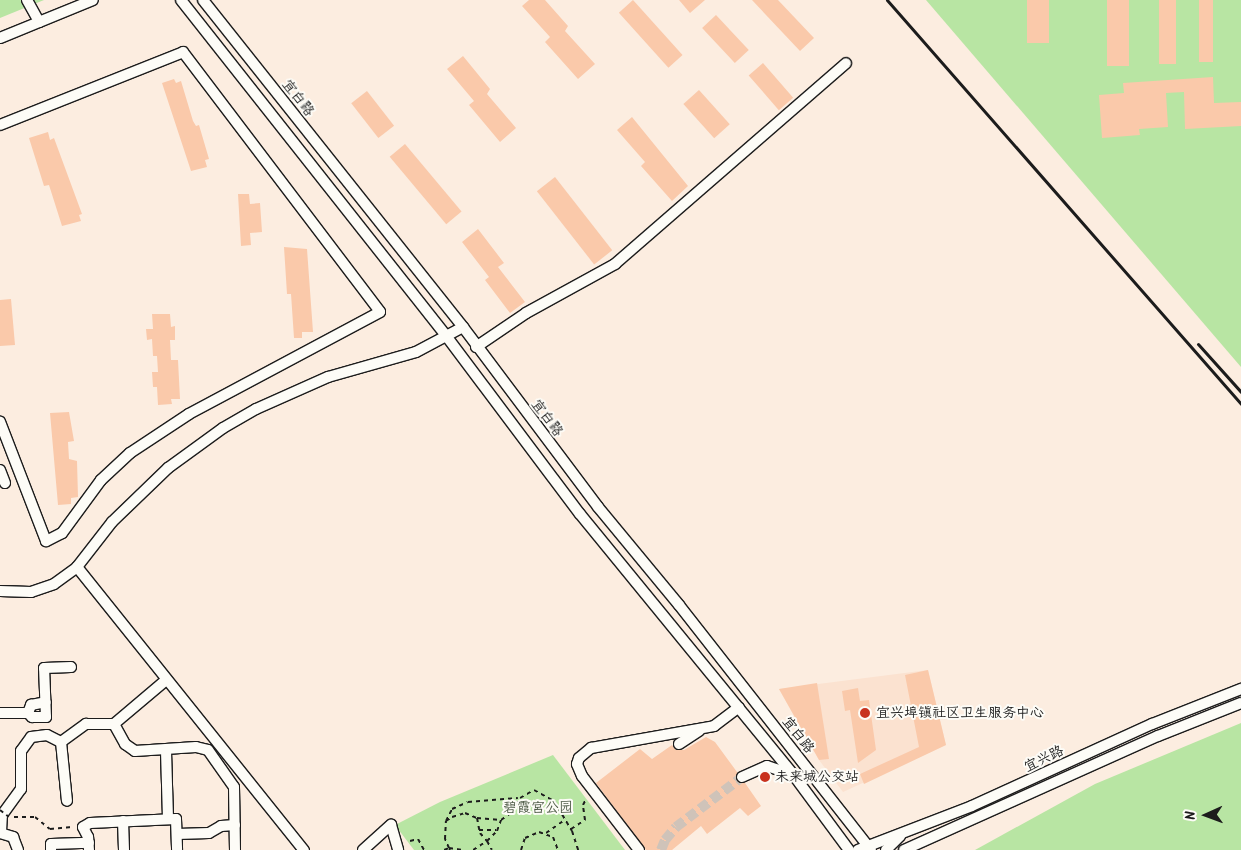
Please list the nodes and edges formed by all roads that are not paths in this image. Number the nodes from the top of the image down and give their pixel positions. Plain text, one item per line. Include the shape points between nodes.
1 (27, 0) edge
2 (93, 0) edge
3 (181, 0) edge
4 (203, 0) edge
5 (39, 22) junction
6 (0, 38) edge
7 (846, 63) dead end
8 (0, 125) edge
9 (462, 327) junction
10 (447, 336) junction
11 (476, 347) junction
12 (0, 422) edge
13 (0, 470) edge
14 (5, 483) dead end
15 (77, 567) junction
16 (0, 591) edge
17 (71, 667) dead end
18 (166, 680) junction
19 (1241, 689) edge
20 (46, 702) junction
21 (1241, 703) edge
22 (739, 707) junction
23 (0, 713) edge
24 (28, 713) junction
25 (41, 717) junction
26 (114, 724) junction
27 (705, 728) junction
28 (42, 735) junction
29 (61, 742) junction
30 (680, 744) dead end
31 (166, 751) junction
32 (742, 777) tunnel mouth
33 (795, 777) junction
34 (67, 801) dead end
35 (168, 819) junction
36 (123, 821) junction
37 (235, 825) junction
38 (912, 829) junction
39 (0, 832) edge
40 (177, 834) junction
41 (920, 843) junction
42 (89, 847) edge
43 (866, 849) edge
44 (18, 850) edge
45 (51, 850) edge
46 (124, 850) edge
47 (177, 850) edge
48 (235, 850) edge
49 (304, 850) edge
50 (362, 850) edge
51 (398, 850) edge
52 (640, 850) edge
53 (849, 850) edge
54 (886, 850) edge
55 (904, 850) edge
56 (912, 850) edge

1 - 5 street
2 - 5 street
3 - 10 street
4 - 9 street, 宜白路
5 - 6 street
7 - 11 street via 615,264 526,313
8 - 12 street via 183,52 380,312 189,414 137,448 101,480 62,534 46,541
9 - 10 street
9 - 11 street, 宜白路
10 - 15 street via 416,352 328,377 289,392 223,428 168,468 112,522
10 - 22 street via 580,514
11 - 43 street, 宜白路
13 - 14 street
15 - 16 street via 44,590
15 - 18 street
17 - 20 street via 44,668
18 - 26 street
18 - 49 street
19 - 38 street, 宜兴路 via 1152,724 979,803
20 - 24 street via 31,705
20 - 25 street via 46,717
21 - 41 street, 宜兴路 via 1158,736
22 - 27 street via 714,726
22 - 33 street
23 - 24 street
24 - 25 street via 32,718
25 - 28 street
26 - 29 street via 86,724
26 - 31 street via 125,744 135,751
27 - 30 street
27 - 52 street via 634,738 585,752 579,758 578,769
28 - 29 street
28 - 39 street via 31,737 23,746 21,789 2,815
29 - 34 street
31 - 35 street
31 - 37 street via 196,747 208,750 234,787
32 - 33 street via 766,766
33 - 53 street
35 - 36 street
35 - 40 street via 176,819
36 - 42 street via 83,826
36 - 46 street
37 - 40 street via 220,826 209,833
37 - 48 street
38 - 43 street, 宜兴路
38 - 54 street
39 - 44 street via 13,837
40 - 47 street
41 - 55 street, 宜兴路
41 - 56 street
42 - 45 street via 51,844
50 - 51 street via 391,825

